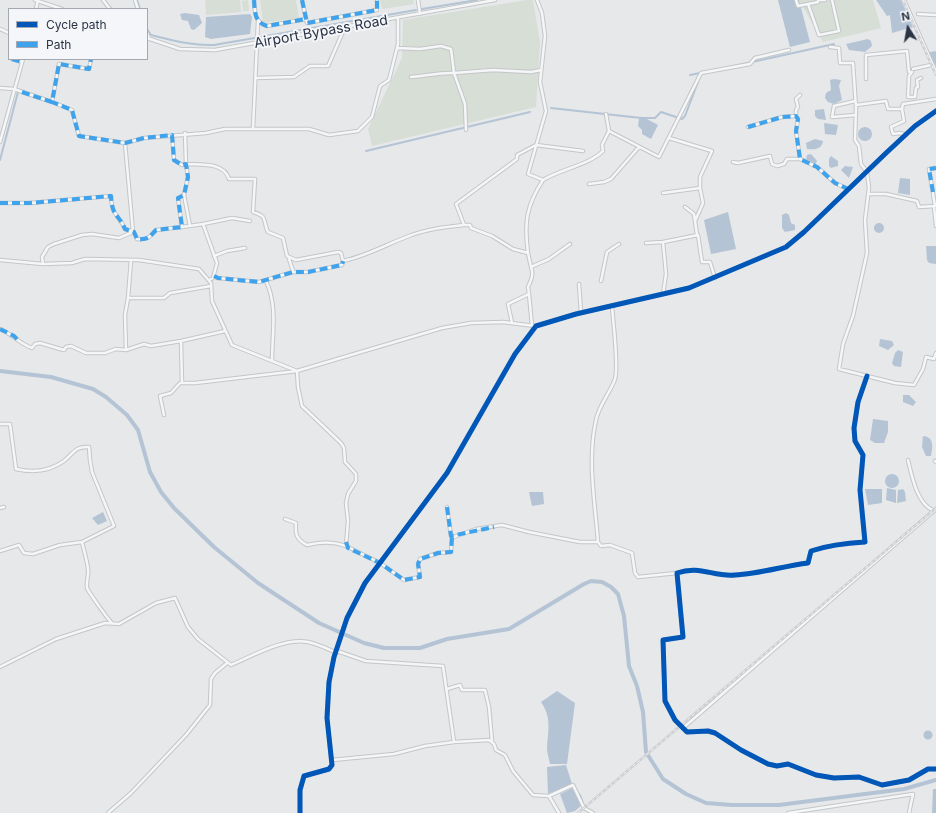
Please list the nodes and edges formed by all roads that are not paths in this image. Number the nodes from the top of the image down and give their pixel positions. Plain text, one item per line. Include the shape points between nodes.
1 (37, 0) edge
2 (103, 0) edge
3 (254, 0) edge
4 (302, 0) edge
5 (377, 0) edge
6 (418, 0) edge
7 (495, 0) edge
8 (537, 0) edge
9 (796, 0) edge
10 (825, 0) edge
11 (832, 0) edge
12 (904, 0) edge
13 (818, 1) edge
14 (808, 4) junction
15 (59, 8) edge
16 (109, 8) edge
17 (420, 14) junction
18 (918, 14) dead end
19 (936, 15) edge
20 (398, 18) junction
21 (306, 19) junction
22 (258, 21) junction
23 (345, 27) junction
24 (148, 38) edge
25 (256, 43) junction
26 (830, 47) dead end
27 (398, 48) junction
28 (789, 50) dead end
29 (23, 60) edge
30 (91, 60) edge
31 (931, 65) dead end
32 (913, 69) dead end
33 (541, 70) junction
34 (936, 72) edge
35 (454, 73) junction
36 (909, 76) junction
37 (411, 77) dead end
38 (255, 78) junction
39 (921, 78) dead end
40 (866, 79) dead end
41 (917, 80) junction
42 (0, 88) edge
43 (14, 89) junction
44 (800, 95) dead end
45 (936, 99) edge
46 (855, 101) dead end
47 (52, 102) junction
48 (856, 105) junction
49 (902, 109) junction
50 (936, 111) edge
51 (606, 114) dead end
52 (856, 115) junction
53 (796, 116) junction
54 (748, 127) dead end
55 (253, 129) junction
56 (466, 130) dead end
57 (610, 131) junction
58 (185, 133) junction
59 (172, 135) junction
60 (906, 135) junction
61 (669, 138) junction
62 (0, 142) edge
63 (125, 143) junction
64 (536, 145) junction
65 (640, 147) junction
66 (583, 151) dead end
67 (800, 159) junction
68 (733, 162) dead end
69 (186, 164) junction
70 (936, 168) edge
71 (866, 172) junction
72 (542, 180) junction
73 (589, 184) dead end
74 (700, 188) junction
75 (848, 189) junction
76 (663, 193) dead end
77 (868, 194) junction
78 (184, 195) junction
79 (0, 203) edge
80 (934, 206) junction
81 (685, 207) dead end
82 (250, 220) dead end
83 (695, 221) junction
84 (203, 224) junction
85 (464, 224) junction
86 (190, 226) junction
87 (936, 226) edge
88 (182, 227) junction
89 (133, 232) junction
90 (697, 235) junction
91 (663, 242) junction
92 (646, 243) dead end
93 (570, 244) dead end
94 (619, 244) dead end
95 (245, 248) dead end
96 (528, 253) junction
97 (214, 256) junction
98 (288, 257) junction
99 (0, 260) edge
100 (131, 260) junction
101 (343, 261) junction
102 (42, 264) junction
103 (531, 267) junction
104 (293, 272) junction
105 (214, 276) junction
106 (715, 278) junction
107 (209, 280) junction
108 (266, 281) junction
109 (602, 281) dead end
110 (579, 284) dead end
111 (211, 286) junction
112 (530, 294) junction
113 (663, 294) junction
114 (128, 298) junction
115 (612, 306) junction
116 (582, 313) junction
117 (512, 323) junction
118 (532, 326) junction
119 (536, 326) junction
120 (0, 329) edge
121 (225, 331) junction
122 (181, 341) junction
123 (126, 350) junction
124 (936, 353) edge
125 (935, 359) edge
126 (272, 362) junction
127 (297, 370) junction
128 (867, 376) junction
129 (182, 383) junction
130 (164, 415) dead end
131 (0, 424) edge
132 (908, 460) dead end
133 (4, 507) dead end
134 (447, 507) dead end
135 (0, 508) edge
136 (935, 510) edge
137 (285, 519) dead end
138 (452, 537) junction
139 (82, 542) junction
140 (598, 542) junction
141 (346, 546) junction
142 (0, 551) edge
143 (380, 564) junction
144 (677, 573) junction
145 (112, 623) junction
146 (337, 652) junction
147 (227, 663) junction
148 (0, 667) edge
149 (447, 689) junction
150 (683, 728) junction
151 (492, 741) junction
152 (454, 742) junction
153 (332, 760) junction
154 (936, 769) edge
155 (549, 796) junction
156 (108, 813) edge
157 (300, 813) edge
158 (559, 813) edge
159 (593, 813) edge
160 (788, 813) edge
161 (909, 813) edge

1 - 15 street
2 - 16 street
3 - 22 street
4 - 21 street
5 - 21 street via 377,10 307,22
6 - 17 street
7 - 17 street, Airport Bypass Road
8 - 33 street via 542,13 545,36
9 - 14 street via 798,6
10 - 13 street
11 - 14 street via 839,31 819,35
12 - 34 street
13 - 14 street
17 - 20 street, Airport Bypass Road
18 - 19 street
20 - 23 street, Airport Bypass Road
20 - 27 street
21 - 22 street via 268,26
22 - 25 street
23 - 25 street, Airport Bypass Road
23 - 38 street via 328,66 310,66 294,77
24 - 25 street, Airport Bypass Road via 180,49 202,51
25 - 38 street
26 - 48 street via 839,48 840,63 853,64
27 - 35 street via 420,49 441,46 451,49
27 - 55 street via 389,80 380,86 372,117 358,131 330,134 309,129
28 - 61 street via 755,58 750,64 701,73
29 - 43 street
30 - 47 street via 89,69 59,64
31 - 32 street
33 - 35 street
33 - 64 street via 540,88 546,111
35 - 37 street via 440,72 437,75
35 - 56 street via 465,104
36 - 40 street via 912,72 909,72 907,51 866,55
36 - 41 street
36 - 41 street via 908,97 915,97
38 - 55 street
39 - 41 street
42 - 43 street
43 - 47 street
43 - 62 street
44 - 53 street via 796,99
45 - 49 street via 903,104
46 - 52 street via 834,106 832,117
47 - 63 street via 72,110 78,136
48 - 49 street via 886,101 888,109
48 - 52 street
49 - 60 street via 904,121 891,127 893,134
50 - 60 street
51 - 57 street
52 - 71 street via 855,140 859,146 861,164
53 - 54 street via 782,117
53 - 67 street
55 - 58 street
57 - 65 street
57 - 72 street via 604,141 603,151 597,158 554,173
58 - 59 street
58 - 69 street
59 - 63 street
59 - 69 street via 174,160 182,165
60 - 71 street
61 - 65 street via 660,157
61 - 74 street via 712,151 700,177
63 - 89 street
64 - 66 street
64 - 72 street via 528,174
64 - 85 street via 517,155 517,159 456,204
65 - 73 street via 611,179
67 - 68 street via 787,159 784,164 777,166 772,164 770,156
67 - 75 street via 818,167 835,183
69 - 78 street via 188,177
69 - 98 street via 224,169 229,179 255,179 253,212 265,219 268,232 283,238
70 - 80 street via 929,169
71 - 75 street
71 - 77 street
72 - 96 street via 533,194 524,230
74 - 76 street
74 - 83 street via 703,202
75 - 106 street via 790,244
77 - 80 street via 886,194 917,201 918,207
77 - 128 street via 865,220 867,253 839,369
78 - 86 street
78 - 88 street via 178,198
79 - 89 street via 111,196 115,216 125,229
80 - 87 street
81 - 83 street via 694,214
82 - 84 street via 232,218
83 - 90 street
84 - 86 street
84 - 97 street
85 - 96 street via 492,236 513,249
85 - 101 street via 440,227
86 - 88 street
88 - 89 street via 156,230 153,236 143,240 137,239
89 - 102 street via 119,238 92,234 60,242 48,247 42,257
90 - 91 street
90 - 106 street via 702,262 710,262
91 - 92 street
91 - 113 street via 666,271
93 - 103 street via 549,259
94 - 109 street via 608,252
95 - 97 street
96 - 103 street
97 - 105 street via 217,263
98 - 101 street via 296,260 338,252 342,254
98 - 104 street
99 - 102 street
100 - 102 street via 85,259 72,263
100 - 107 street via 199,269
100 - 114 street
101 - 104 street via 342,265 308,272
103 - 112 street via 532,279 528,287
104 - 108 street
105 - 107 street
105 - 108 street
106 - 113 street via 690,288
107 - 111 street
108 - 126 street via 272,293 274,308
110 - 116 street
111 - 114 street via 170,293 164,298
111 - 121 street via 212,300
112 - 117 street via 508,304
112 - 118 street
113 - 115 street
114 - 123 street via 125,314
115 - 116 street
115 - 140 street via 615,377 597,415 594,439 592,484
116 - 119 street
117 - 118 street
117 - 127 street via 471,323 432,330
118 - 119 street
119 - 143 street via 515,354 447,473
120 - 123 street via 32,348 40,343 64,350 71,346 86,353
121 - 122 street
121 - 126 street via 232,345
122 - 123 street via 151,346 144,344
122 - 129 street
124 - 125 street
125 - 128 street via 926,357 914,385
126 - 127 street
127 - 129 street
127 - 141 street via 302,406 341,443 345,462 356,474 356,481 346,503
128 - 144 street via 858,402 854,428 855,441 863,455 860,490 865,542 824,547 811,551 808,563 747,574 733,576 694,569
129 - 130 street via 171,393 160,396
131 - 139 street via 10,424 16,469 47,470 64,460 74,450 89,447 92,472 114,526
132 - 136 street via 919,494 928,508
133 - 135 street
134 - 138 street
136 - 150 street
137 - 141 street via 296,523 297,538 307,545 323,542
138 - 140 street via 476,529 502,525 580,542
138 - 143 street via 451,552 420,559 418,578 404,580
139 - 142 street via 60,545 26,555 19,545
139 - 145 street via 87,562 89,593
140 - 144 street via 601,546 610,545 632,553 638,577
141 - 143 street
143 - 146 street via 365,583 347,618
144 - 150 street via 683,637 663,640 664,685 665,701 675,720
145 - 147 street via 119,624 156,603 175,598 188,627 198,639
145 - 148 street via 85,628 56,639
146 - 147 street via 306,642 275,645 231,665
146 - 149 street via 366,661 443,666
146 - 153 street via 334,656 327,702
147 - 156 street via 211,679 210,705 186,735 131,793
149 - 151 street via 460,685 462,690 485,690
149 - 152 street
150 - 154 street via 686,732 715,732 768,764 788,764 816,775 834,778 859,777 882,785 909,780 928,769
151 - 152 street
151 - 155 street via 496,750 505,755 513,771 530,793 536,796
152 - 153 street via 394,754
153 - 157 street via 331,768 304,776 300,790
155 - 158 street
155 - 159 street via 573,785 584,808
160 - 161 street via 913,794

